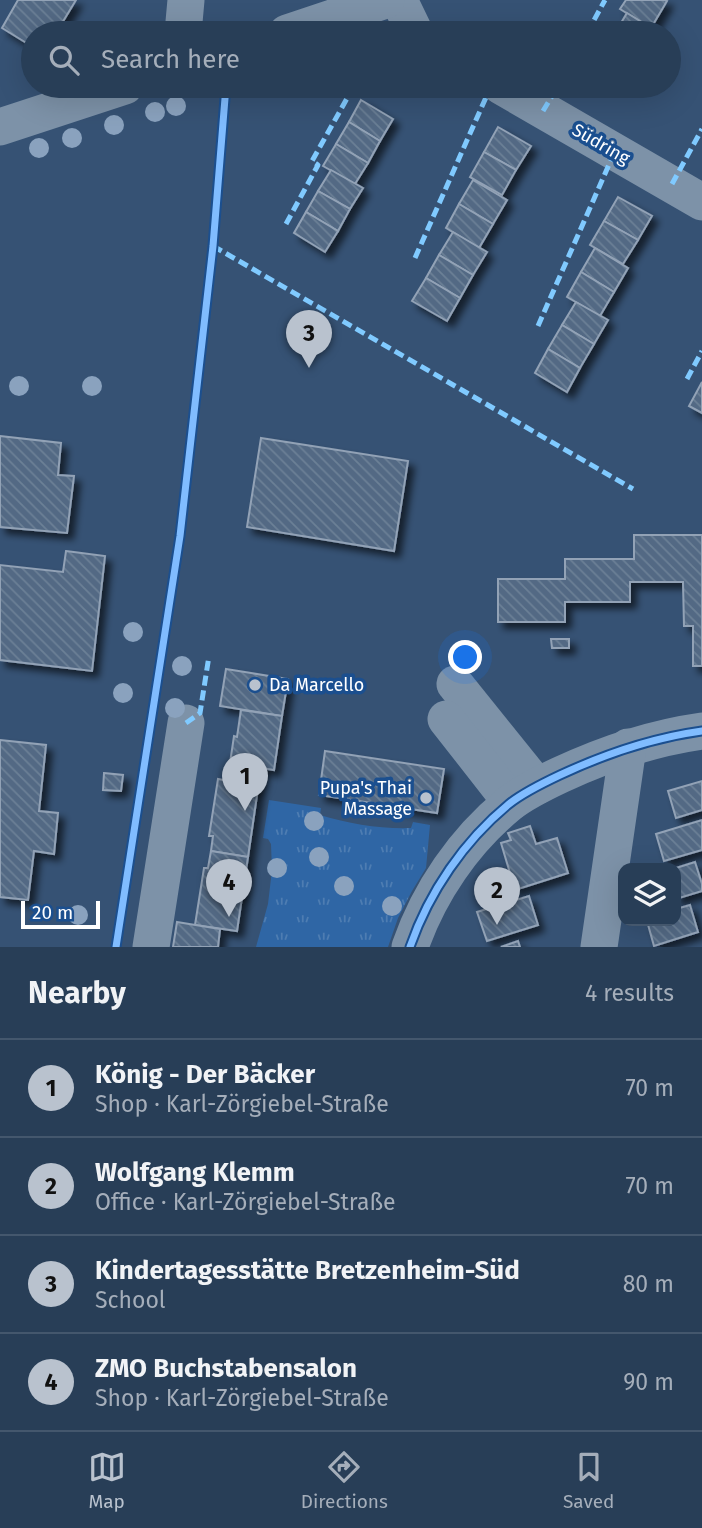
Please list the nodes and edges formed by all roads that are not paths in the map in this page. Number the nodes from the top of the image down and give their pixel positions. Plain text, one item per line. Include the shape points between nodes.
1 (186, 0) edge
2 (386, 0) edge
3 (399, 0) edge
4 (184, 21) edge
5 (323, 21) edge
6 (409, 21) edge
7 (88, 98) edge
8 (522, 98) edge
9 (0, 127) edge
10 (702, 202) edge
11 (454, 684) dead end
12 (446, 719) dead end
13 (186, 723) dead end
14 (702, 731) edge
15 (628, 747) junction
16 (524, 794) junction
17 (152, 947) edge
18 (410, 947) edge
19 (599, 947) edge

1 - 4 street
2 - 5 street
3 - 6 street
7 - 9 street
8 - 10 street, Südring
11 - 16 street
12 - 16 street
13 - 17 street
14 - 15 street
15 - 16 street
15 - 19 street
16 - 18 street via 458,856

